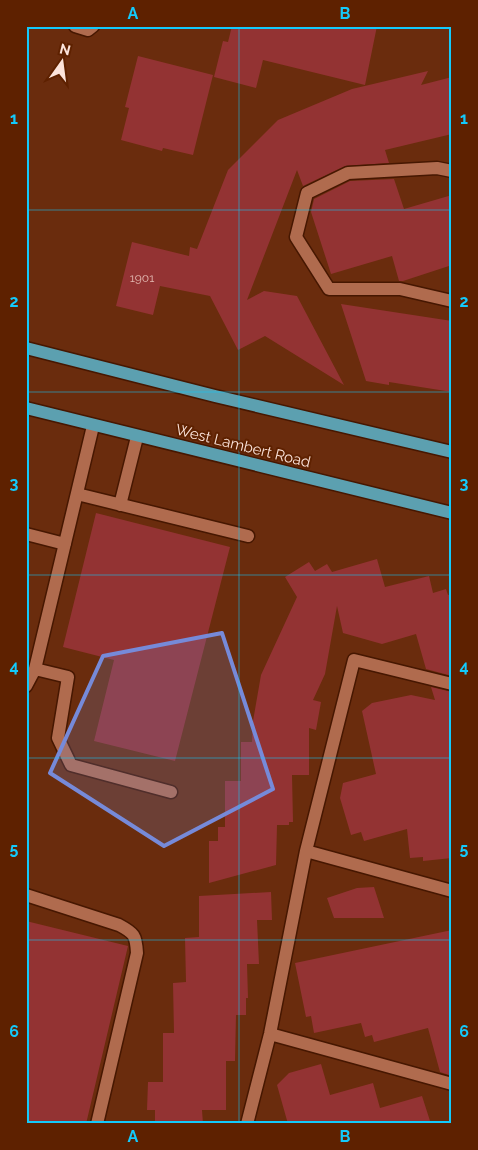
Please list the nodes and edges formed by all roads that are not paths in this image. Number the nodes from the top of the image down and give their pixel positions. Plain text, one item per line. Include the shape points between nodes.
1 (75, 26) edge
2 (93, 26) edge
3 (452, 171) edge
4 (452, 301) edge
5 (26, 348) edge
6 (26, 408) edge
7 (93, 426) junction
8 (137, 437) junction
9 (452, 452) edge
10 (76, 494) junction
11 (120, 505) junction
12 (452, 513) edge
13 (26, 534) edge
14 (248, 536) dead end
15 (65, 544) junction
16 (35, 669) junction
17 (452, 684) edge
18 (26, 686) edge
19 (170, 792) dead end
20 (306, 851) junction
21 (452, 891) edge
22 (26, 895) edge
23 (270, 1034) junction
24 (452, 1084) edge
25 (97, 1124) edge
26 (247, 1124) edge

1 - 2 lane via 88,30
3 - 4 lane via 437,168 348,173 307,193 296,236 329,289 400,290
5 - 9 main road
6 - 7 main road, West Lambert Road
7 - 8 main road, West Lambert Road
7 - 10 lane
8 - 11 lane
8 - 12 main road, West Lambert Road
10 - 11 lane
10 - 15 lane
11 - 14 lane
13 - 15 lane
15 - 16 lane
16 - 18 lane
16 - 19 lane via 68,677 58,738 71,765
17 - 20 lane via 354,660
20 - 21 lane
20 - 23 lane
22 - 25 lane via 119,925 132,932 136,939 137,953
23 - 24 lane
23 - 26 lane

